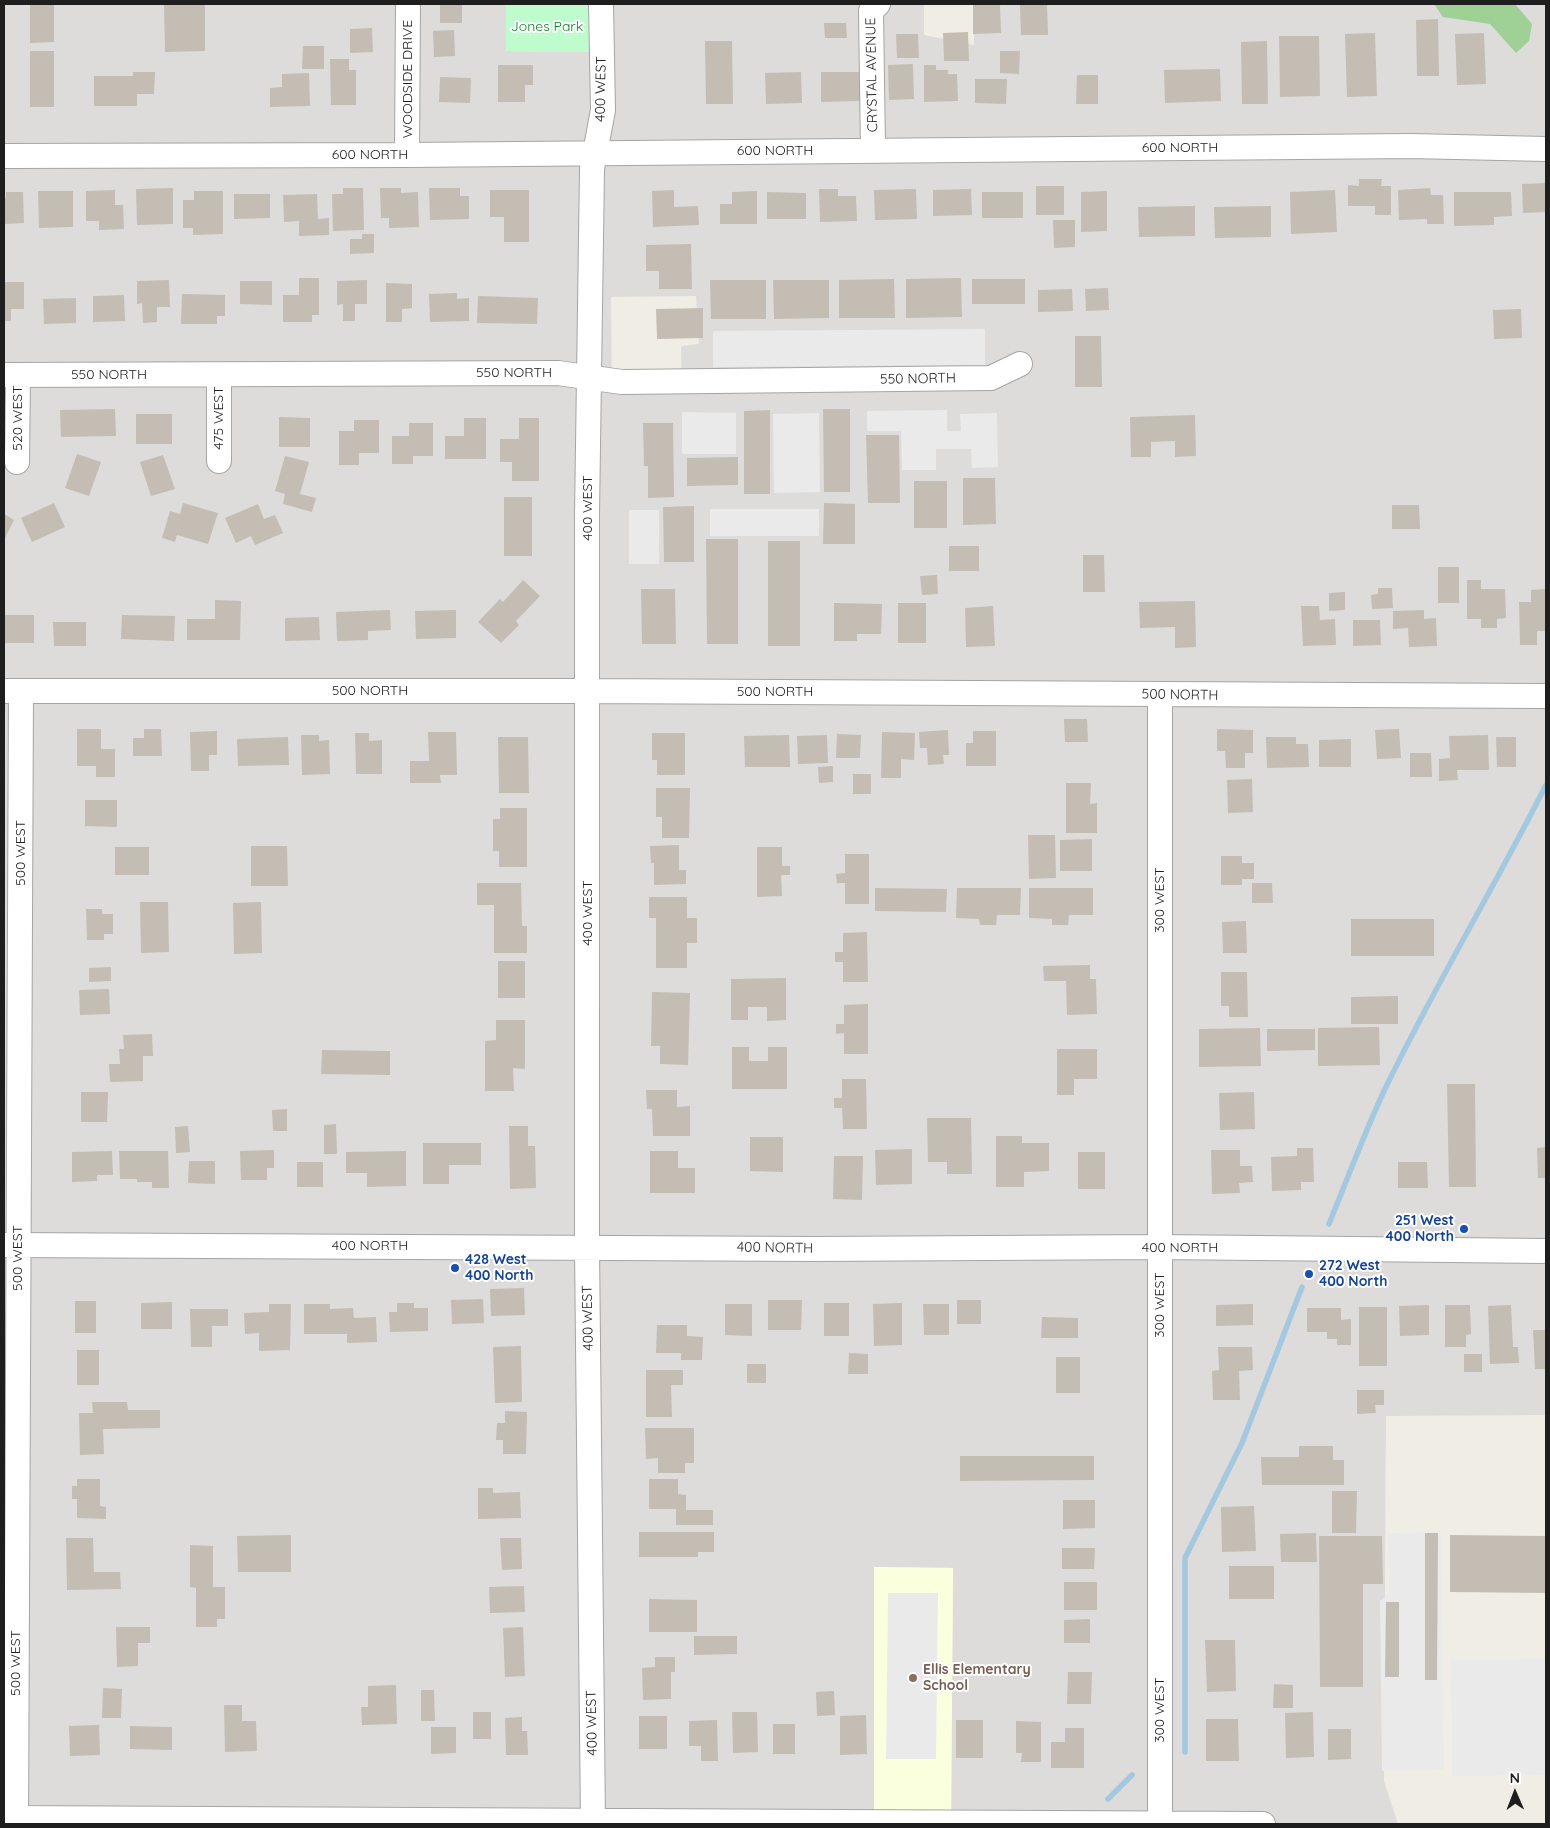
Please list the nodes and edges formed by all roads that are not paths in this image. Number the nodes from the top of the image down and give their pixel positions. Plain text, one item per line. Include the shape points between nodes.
1 (408, 4) edge
2 (601, 4) edge
3 (878, 4) edge
4 (1546, 149) edge
5 (873, 150) junction
6 (596, 152) junction
7 (408, 155) junction
8 (4, 156) edge
9 (1020, 364) dead end
10 (11, 375) edge
11 (219, 375) junction
12 (589, 378) junction
13 (219, 461) dead end
14 (17, 462) dead end
15 (12, 691) edge
16 (588, 691) junction
17 (1160, 696) junction
18 (1546, 696) edge
19 (11, 1245) edge
20 (587, 1247) junction
21 (1160, 1247) junction
22 (1546, 1251) edge
23 (12, 1820) edge
24 (593, 1822) edge
25 (1160, 1824) edge
26 (1263, 1824) edge

1 - 7 street, WOODSIDE DRIVE
2 - 6 street, 400 WEST via 603,110
3 - 5 street, CRYSTAL AVENUE via 870,10
4 - 5 street, 600 NORTH via 1400,146
5 - 6 street, 600 NORTH
6 - 7 street, 600 NORTH
6 - 12 street, 400 WEST via 592,169
7 - 8 street, 600 NORTH
9 - 12 street, 550 NORTH via 990,378 622,382
10 - 11 street, 550 NORTH
10 - 14 street, 520 WEST
11 - 12 street, 550 NORTH via 558,373
11 - 13 street, 475 WEST
12 - 16 street, 400 WEST
15 - 16 street, 500 NORTH
15 - 19 street, 500 WEST
16 - 17 street, 500 NORTH
16 - 20 street, 400 WEST
17 - 18 street, 500 NORTH
17 - 21 street, 300 WEST
19 - 20 street, 400 NORTH
19 - 23 street, 500 WEST
20 - 21 street, 400 NORTH
20 - 24 street, 400 WEST
21 - 22 street, 400 NORTH
21 - 25 street, 300 WEST
23 - 24 street
24 - 25 street
25 - 26 street

